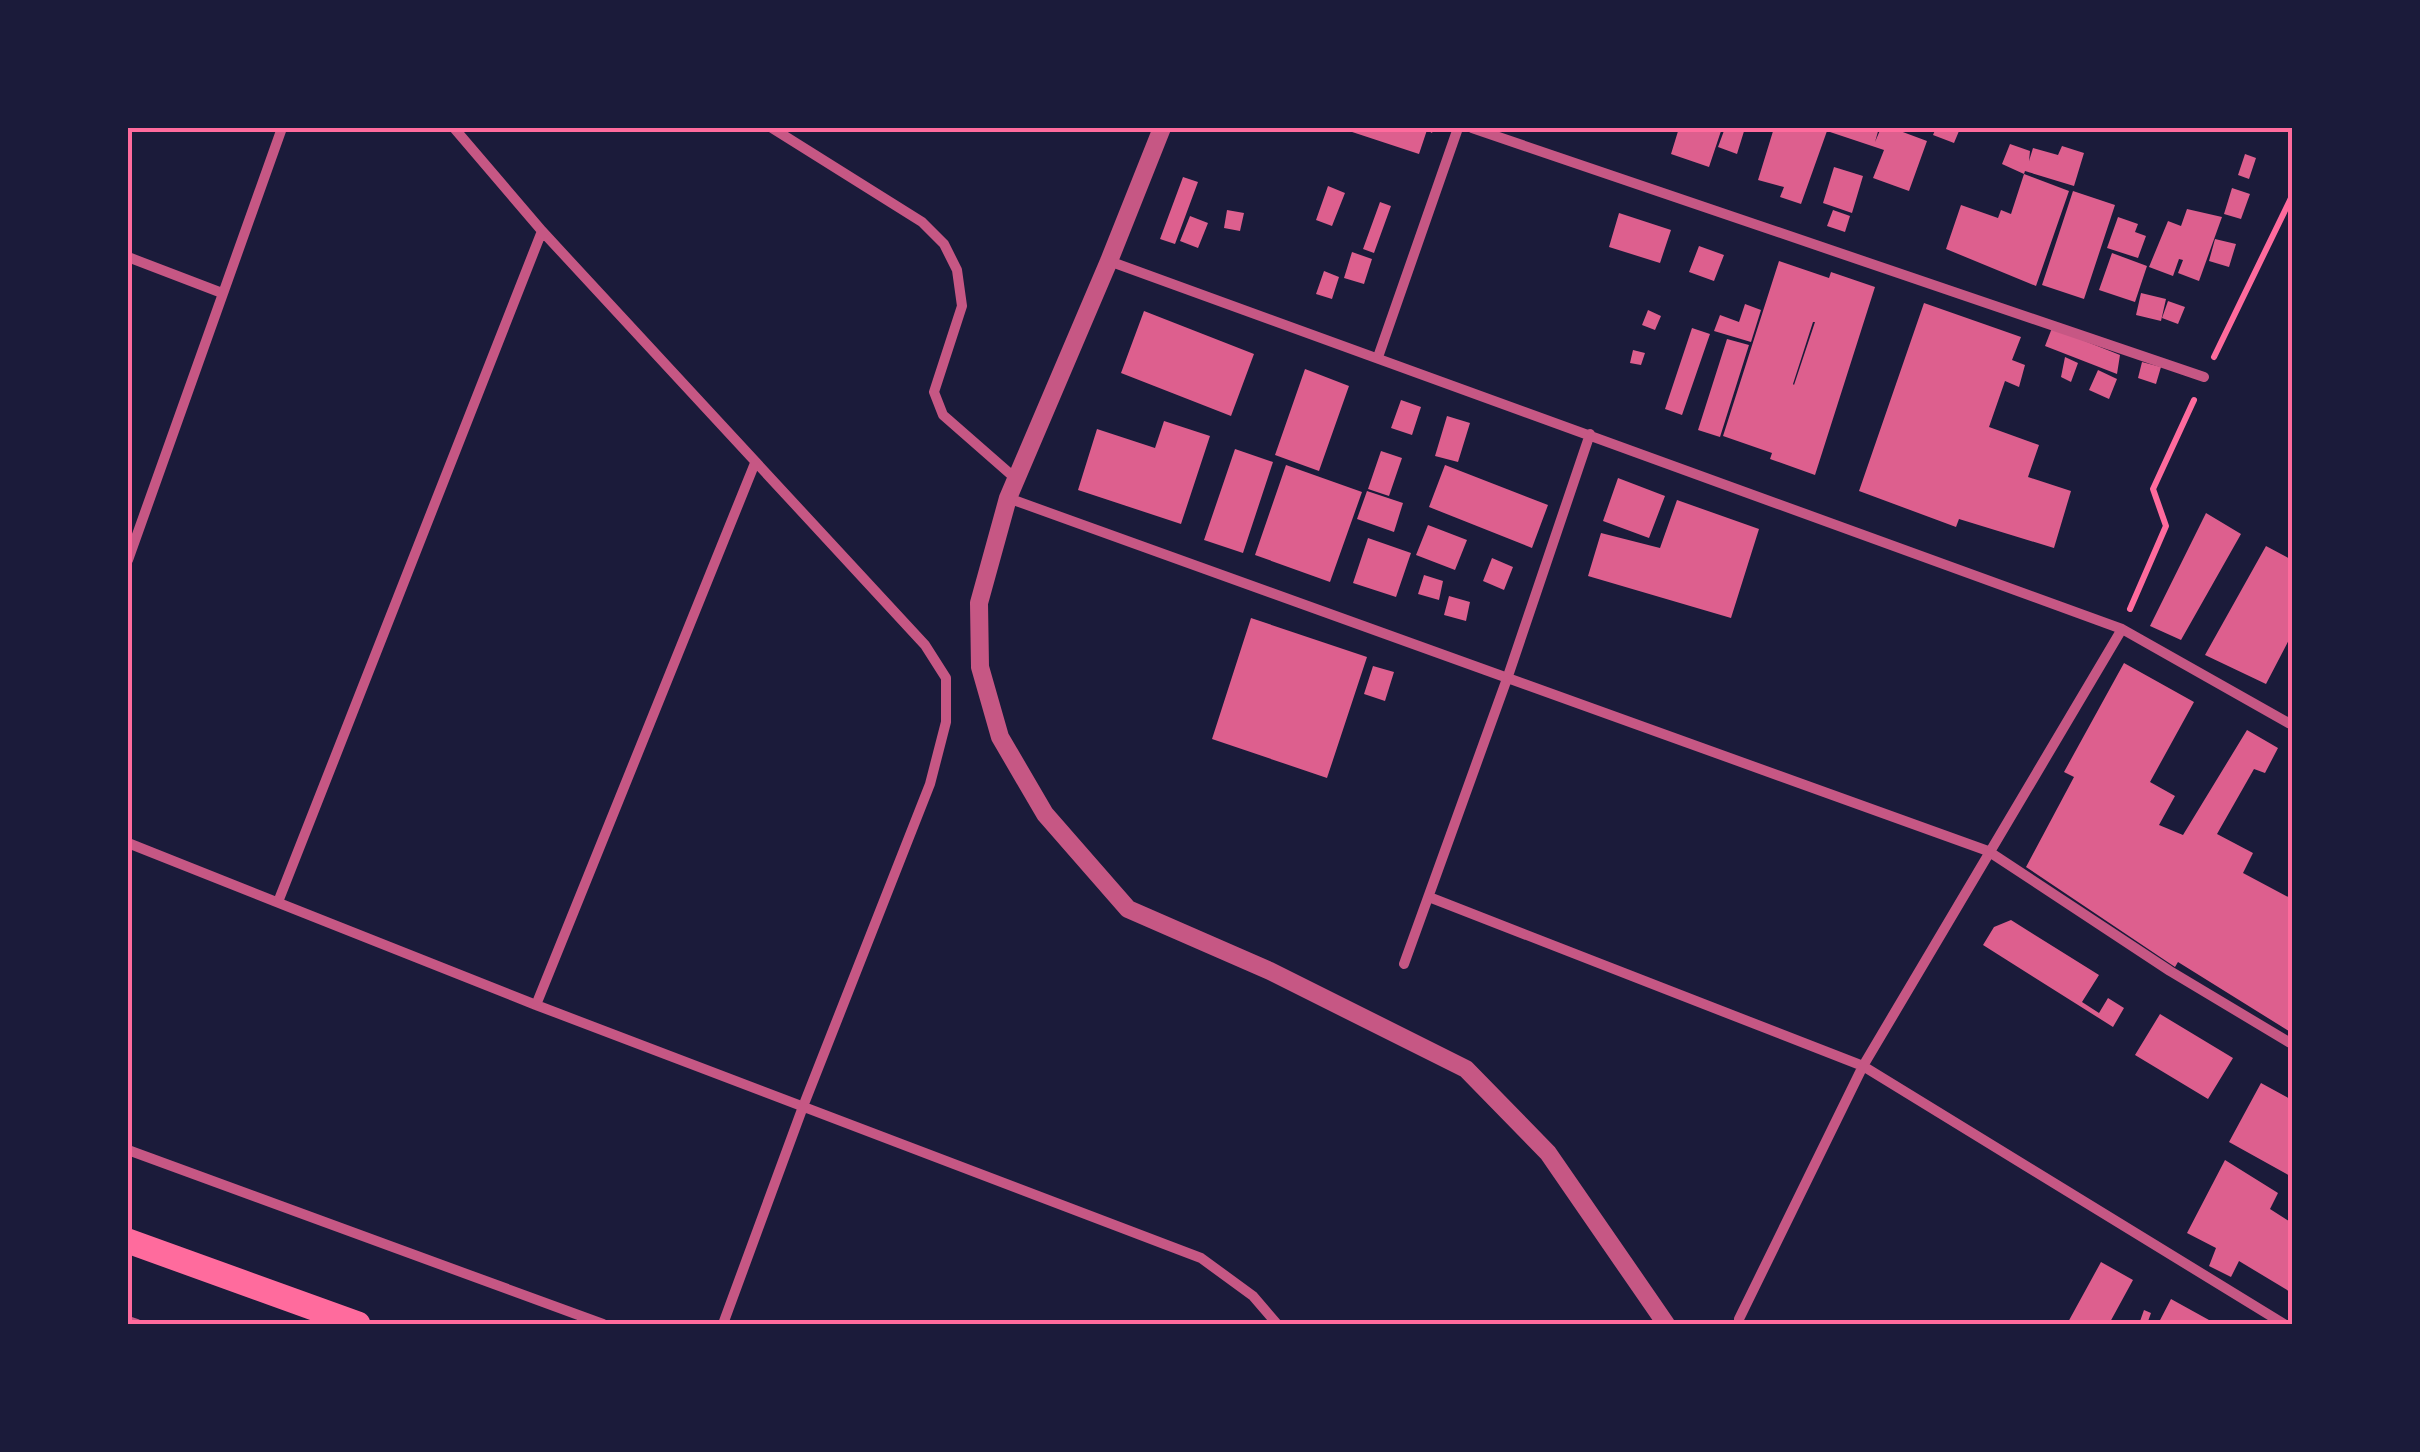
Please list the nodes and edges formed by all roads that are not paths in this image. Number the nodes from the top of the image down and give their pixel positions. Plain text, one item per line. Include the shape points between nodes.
1 (282, 128) edge
2 (454, 128) edge
3 (772, 128) edge
4 (1162, 128) edge
5 (1458, 128) edge
6 (1472, 128) edge
7 (542, 231) junction
8 (128, 257) edge
9 (1110, 261) junction
10 (222, 293) junction
11 (1378, 357) junction
12 (2204, 377) road end
13 (1590, 434) junction
14 (754, 462) junction
15 (1016, 479) junction
16 (1008, 498) junction
17 (128, 560) edge
18 (2122, 629) junction
19 (1508, 676) junction
20 (2292, 725) edge
21 (128, 844) edge
22 (1988, 851) junction
23 (1429, 896) junction
24 (278, 902) junction
25 (1404, 964) dead end
26 (536, 1005) junction
27 (2292, 1044) edge
28 (1863, 1066) junction
29 (804, 1104) junction
30 (128, 1150) edge
31 (128, 1242) edge
32 (128, 1321) edge
33 (137, 1324) edge
34 (358, 1324) edge
35 (603, 1324) edge
36 (723, 1324) edge
37 (1277, 1324) edge
38 (1666, 1324) edge
39 (1740, 1324) edge
40 (2284, 1324) edge

1 - 10 street
2 - 7 street
3 - 15 street via 922,222 944,244 958,270 962,306 934,392 943,416
4 - 9 street
5 - 11 street
6 - 12 street
7 - 14 street
7 - 24 street
8 - 10 street
9 - 11 street
9 - 15 street
10 - 17 street
11 - 13 street
13 - 18 street
13 - 19 street
14 - 26 street
14 - 29 street via 925,644 946,678 946,722 930,784
15 - 16 street
16 - 19 street
16 - 38 street via 979,603 980,667 1000,737 1045,814 1128,909 1466,1069 1548,1153
18 - 20 street
18 - 22 street
19 - 22 street
19 - 23 street
21 - 24 street
22 - 27 street
22 - 28 street
23 - 25 street
23 - 28 street
24 - 26 street
26 - 29 street
28 - 39 street
28 - 40 street
29 - 36 street
29 - 37 street via 1201,1258 1253,1296
30 - 35 street
31 - 34 main road
32 - 33 street

